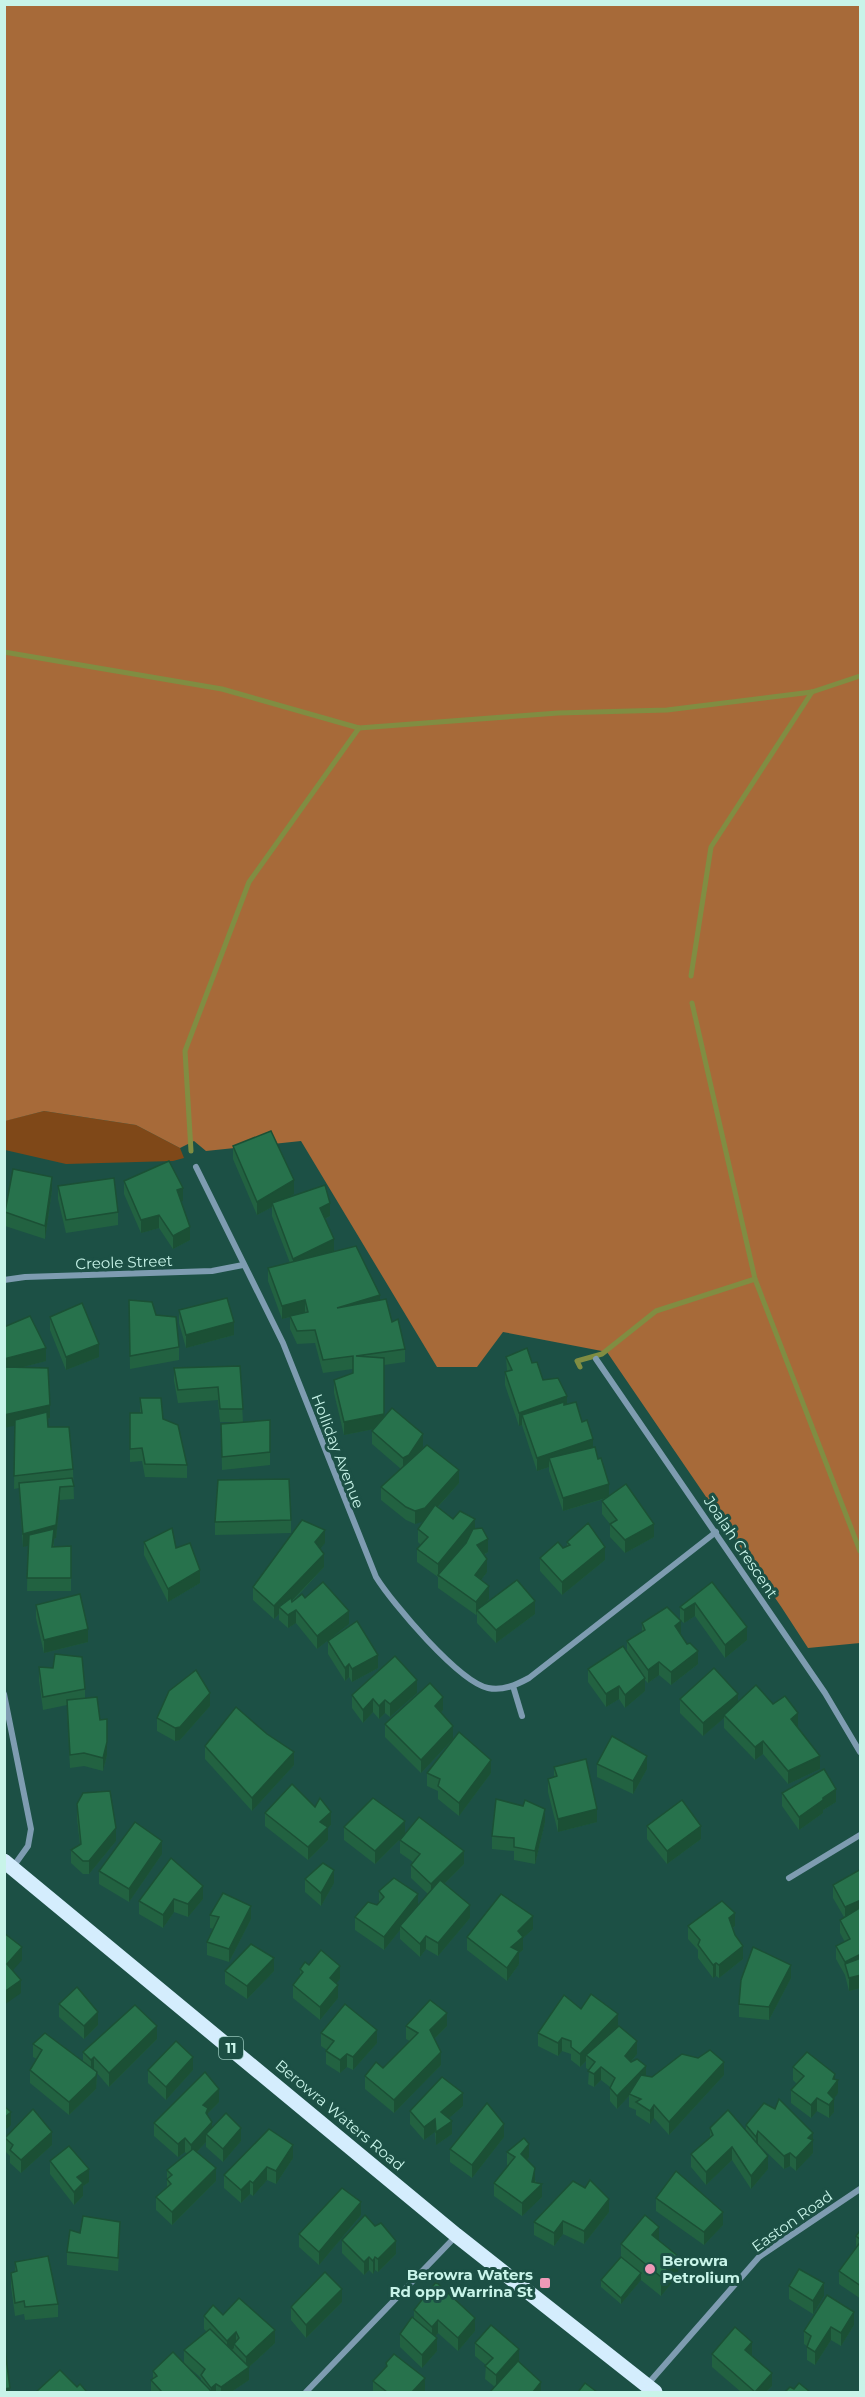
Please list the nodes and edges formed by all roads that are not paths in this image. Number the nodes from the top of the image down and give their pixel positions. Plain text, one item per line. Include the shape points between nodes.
1 (196, 1167) dead end
2 (243, 1264) junction
3 (4, 1280) edge
4 (596, 1359) dead end
5 (716, 1532) junction
6 (513, 1686) junction
7 (4, 1694) edge
8 (522, 1716) dead end
9 (861, 1752) edge
10 (861, 1835) edge
11 (9, 1864) edge
12 (789, 1878) dead end
13 (861, 2188) edge
14 (456, 2235) junction
15 (651, 2389) edge
16 (306, 2392) edge

1 - 2 street, Holliday Avenue
2 - 3 street, Creole Street via 212,1271
2 - 6 street, Holliday Avenue via 283,1344 376,1577 388,1597 463,1674 489,1688
4 - 5 street, Joalah Crescent
5 - 6 street via 529,1678
5 - 9 street, Joalah Crescent
6 - 8 street
7 - 11 street via 31,1829 28,1846
10 - 12 street
11 - 14 main road, Berowra Waters Road / 11
13 - 15 street, Easton Road via 759,2257
14 - 15 main road, Berowra Waters Road / 11
14 - 16 street

